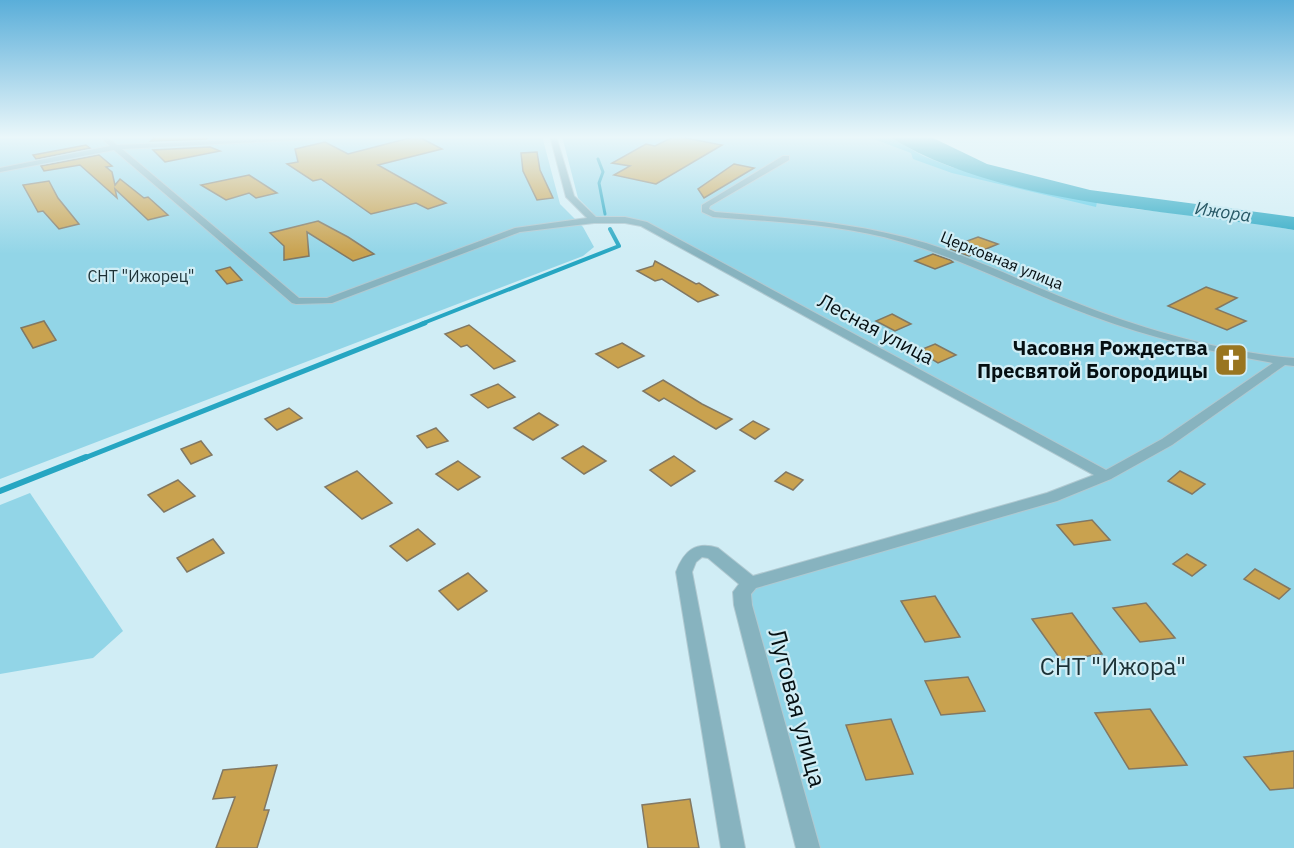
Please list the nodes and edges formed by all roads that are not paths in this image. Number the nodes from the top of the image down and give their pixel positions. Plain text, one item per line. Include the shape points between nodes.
1 (150, 176) edge
2 (564, 176) edge
3 (755, 176) edge
4 (594, 220) junction
5 (1289, 362) edge
6 (1106, 476) junction
7 (750, 583) junction
8 (733, 848) edge
9 (808, 848) edge

1 - 4 street, Лесная улица via 296,301 328,301 518,230
2 - 4 street via 570,197
3 - 5 street, Церковная улица via 723,194 705,210 900,238 936,248 1119,321 1243,354
4 - 6 street, Лесная улица via 644,224
5 - 6 street via 1167,442
6 - 7 street via 1052,496
7 - 8 street via 712,552 699,551 689,559 684,572
7 - 9 street, Луговая улица via 742,592 743,605

